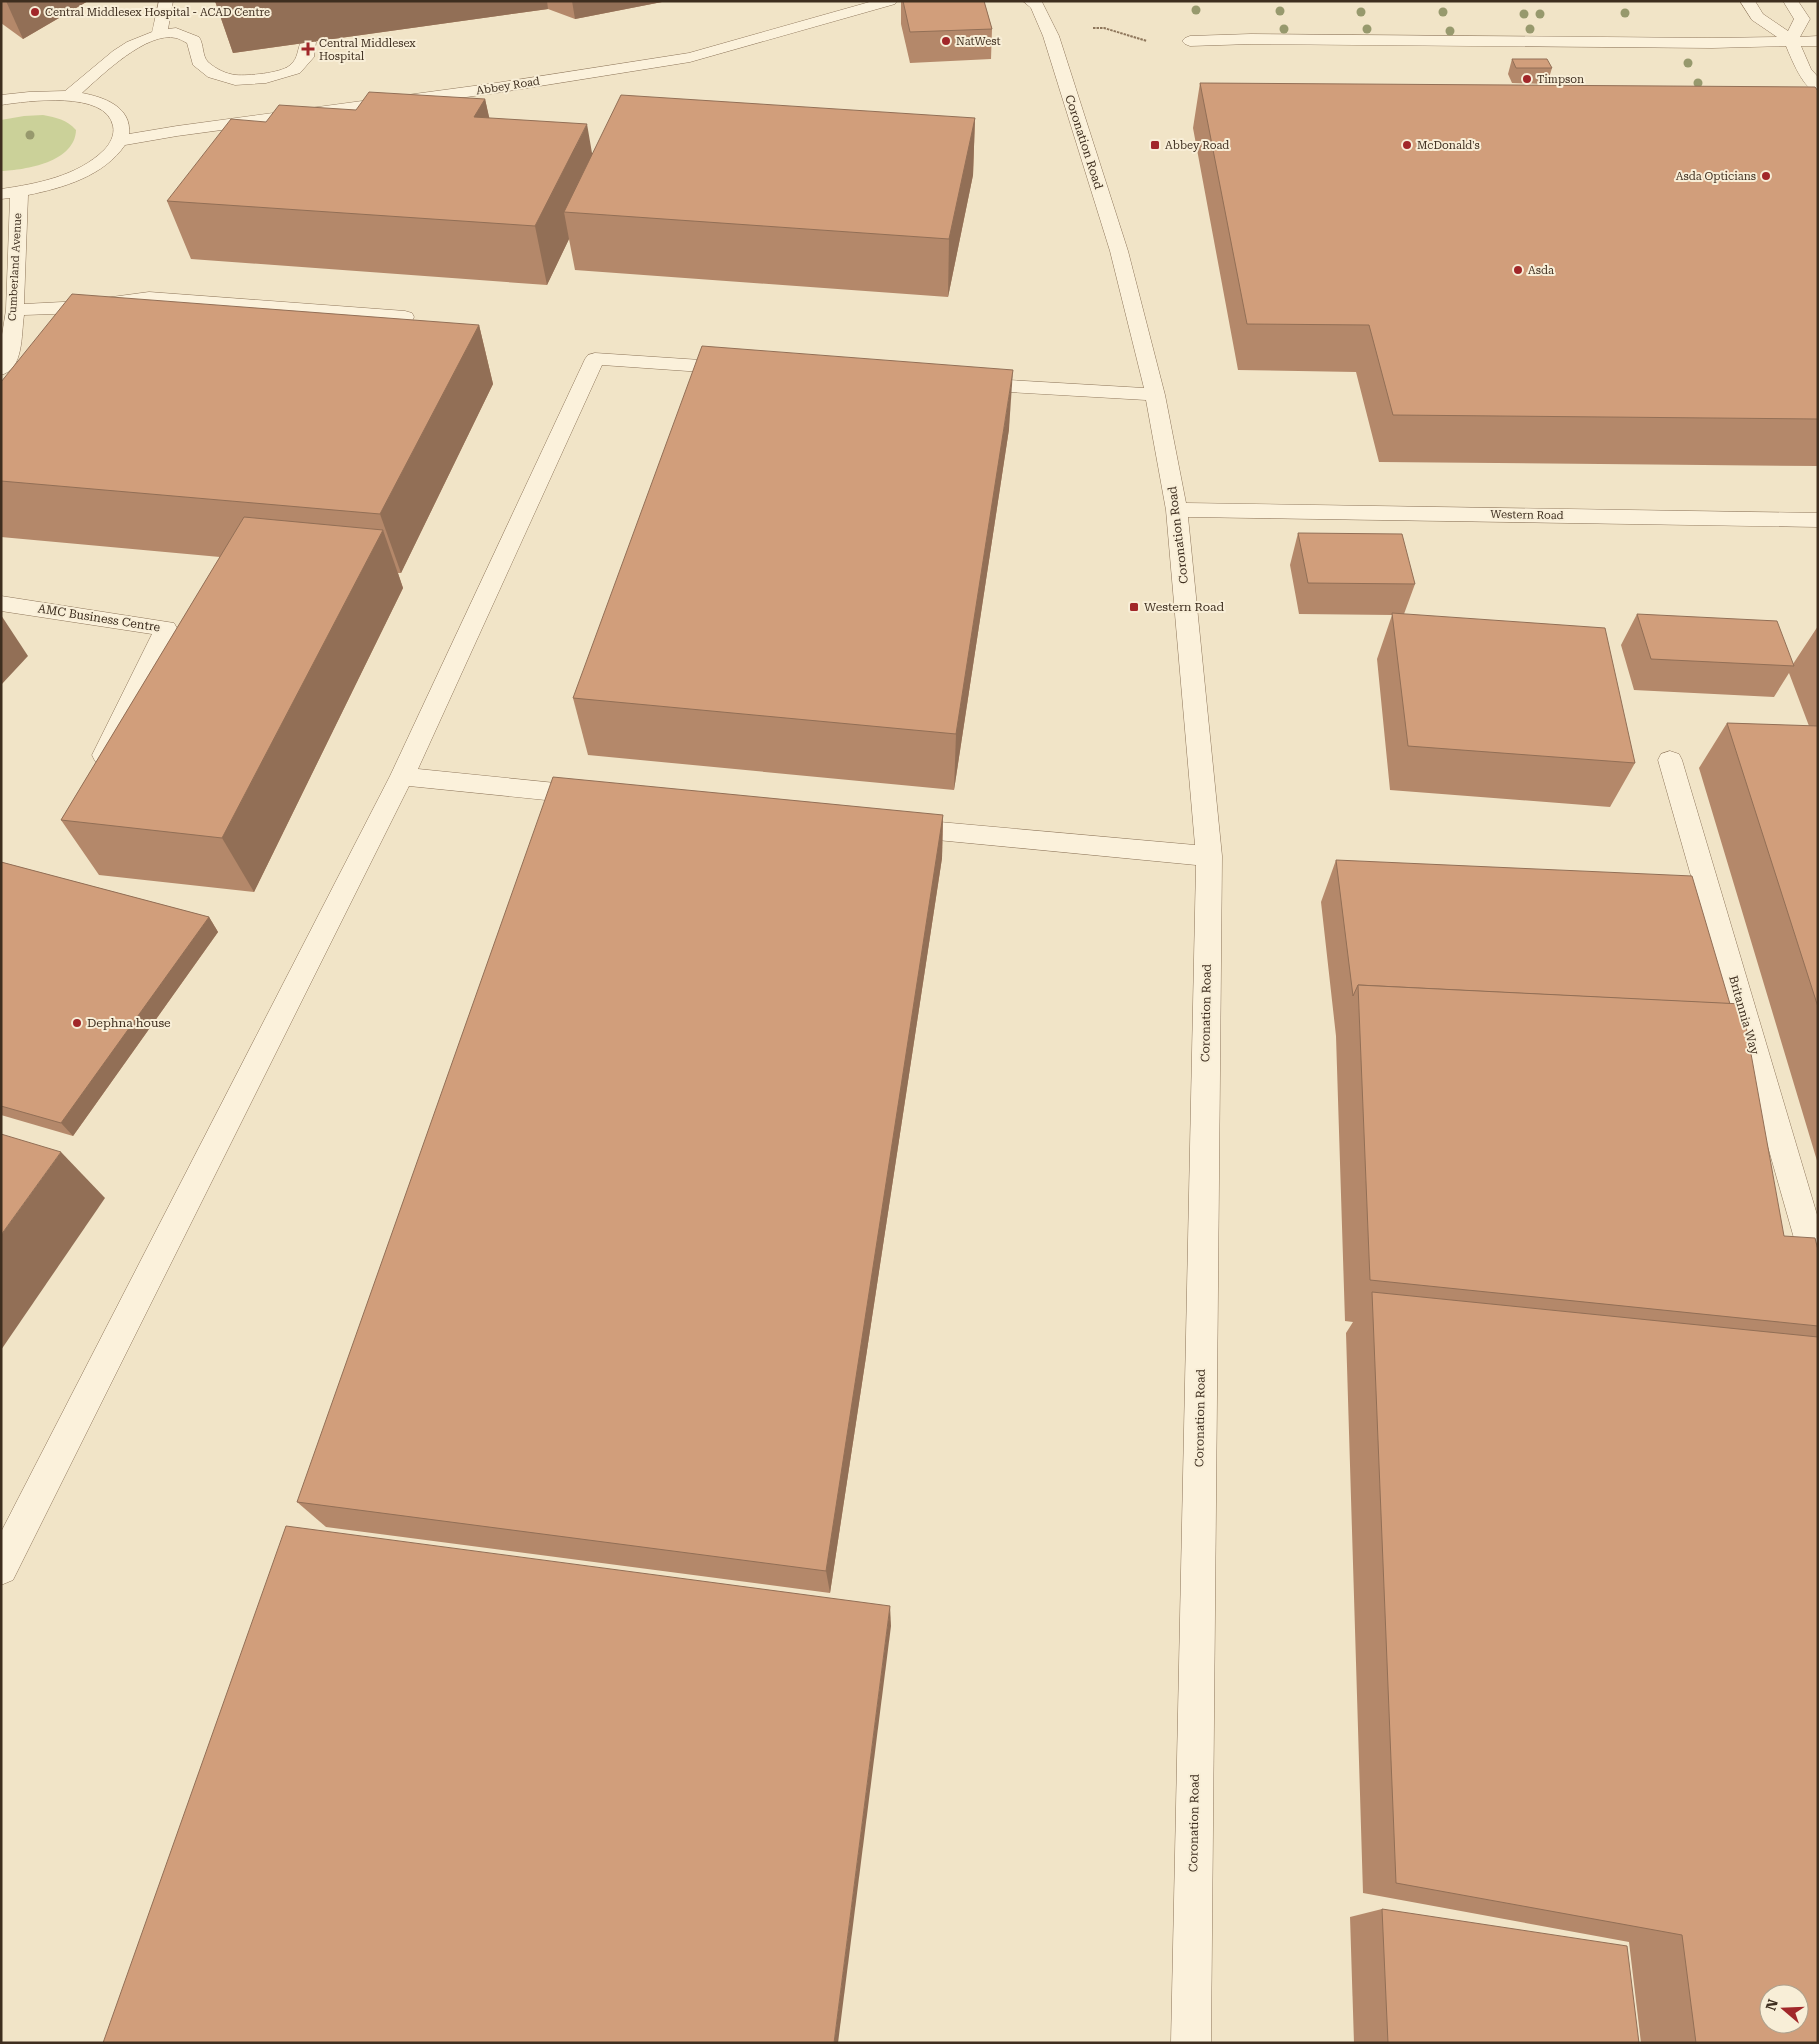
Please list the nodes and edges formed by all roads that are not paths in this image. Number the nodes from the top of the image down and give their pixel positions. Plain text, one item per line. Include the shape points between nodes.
1 (166, 1) edge
2 (890, 1) edge
3 (1747, 1) edge
4 (1790, 1) edge
5 (1036, 2) edge
6 (159, 35) junction
7 (1190, 40) road end
8 (1791, 40) junction
9 (1818, 41) edge
10 (308, 42) dead end
11 (1818, 88) edge
12 (70, 95) junction
13 (1, 100) edge
14 (119, 141) junction
15 (19, 192) junction
16 (1, 194) edge
17 (15, 310) junction
18 (405, 317) edge
19 (1, 369) edge
20 (755, 370) edge
21 (954, 383) edge
22 (1154, 394) junction
23 (1177, 510) junction
24 (1818, 520) edge
25 (1, 603) edge
26 (1670, 760) dead end
27 (94, 775) edge
28 (402, 776) junction
29 (608, 797) edge
30 (884, 826) edge
31 (1208, 856) junction
32 (1818, 1270) edge
33 (1, 1568) edge
34 (1191, 2043) edge

1 - 6 street
2 - 14 street, Abbey Road via 690,57
3 - 8 street via 1757,17
4 - 8 street via 1802,19
5 - 22 street, Coronation Road via 1051,36 1118,251
6 - 10 street via 176,33 194,40 200,62 214,74 235,80 266,78 294,70 306,57
6 - 12 street via 134,44
7 - 8 street via 1712,43
8 - 9 street
8 - 11 street via 1804,70
12 - 13 street
12 - 14 street via 87,98 112,109 122,127
14 - 15 street via 98,163 70,177
15 - 16 street
15 - 17 street, Cumberland Avenue
17 - 18 street via 82,307 149,298
17 - 19 street, Cumberland Avenue via 8,362
20 - 28 street via 595,359
21 - 22 street
22 - 23 street, Coronation Road
23 - 24 street, Western Road
23 - 31 street, Coronation Road
25 - 27 street, AMC Business Centre via 166,628
26 - 32 street, Britannia Way
28 - 29 street
28 - 33 street
30 - 31 street
31 - 34 street, Coronation Road

